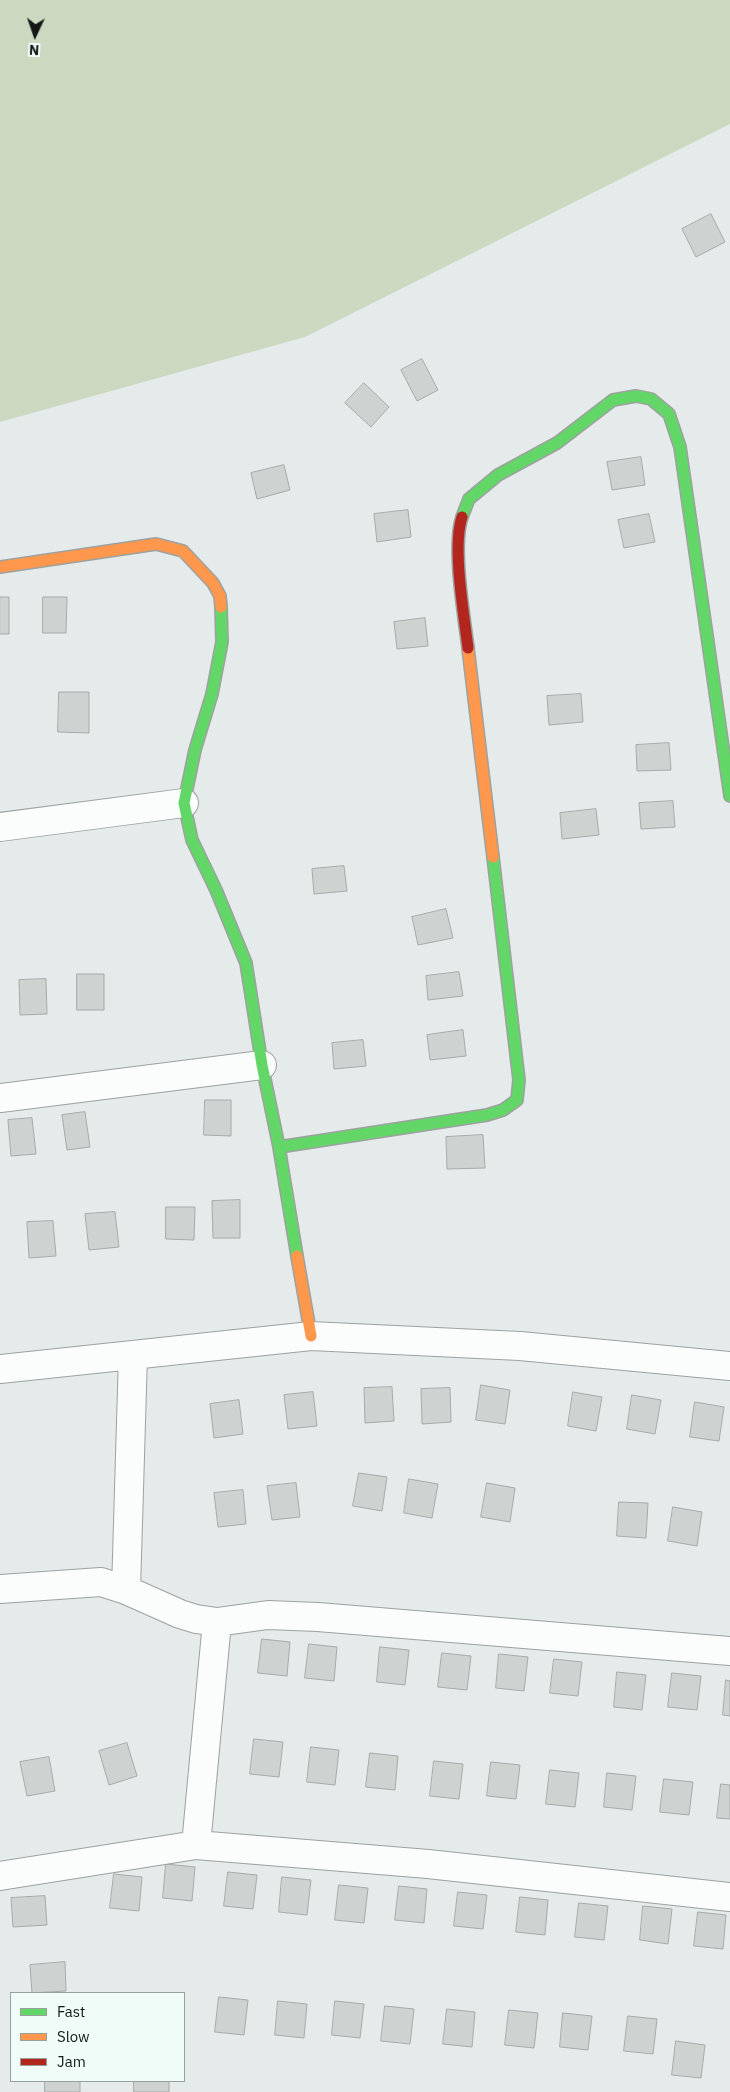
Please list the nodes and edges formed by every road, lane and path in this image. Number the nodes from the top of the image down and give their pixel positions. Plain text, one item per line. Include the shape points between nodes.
1 (0, 568) edge
2 (730, 796) edge
3 (184, 803) junction
4 (0, 827) edge
5 (262, 1065) junction
6 (0, 1098) edge
7 (279, 1147) junction
8 (311, 1336) junction
9 (133, 1355) junction
10 (730, 1366) edge
11 (0, 1369) edge
12 (0, 1589) edge
13 (126, 1590) junction
14 (217, 1622) junction
15 (730, 1651) edge
16 (196, 1845) junction
17 (0, 1876) edge
18 (730, 1897) edge

1 - 3 street via 156,544 183,551 213,583 220,596 222,642
2 - 7 street via 680,447 669,414 652,399 636,396 613,400 557,443 498,475 469,499 459,527 460,578 519,1080 517,1100 488,1115
3 - 4 street
3 - 5 street via 192,840 246,962
5 - 6 street
5 - 7 street
7 - 8 street
8 - 9 street
8 - 10 street via 520,1346
9 - 11 street
9 - 13 street
12 - 13 street via 101,1582
13 - 14 street via 180,1614
14 - 15 street via 268,1615 318,1617
14 - 16 street
16 - 17 street
16 - 18 street via 428,1864

